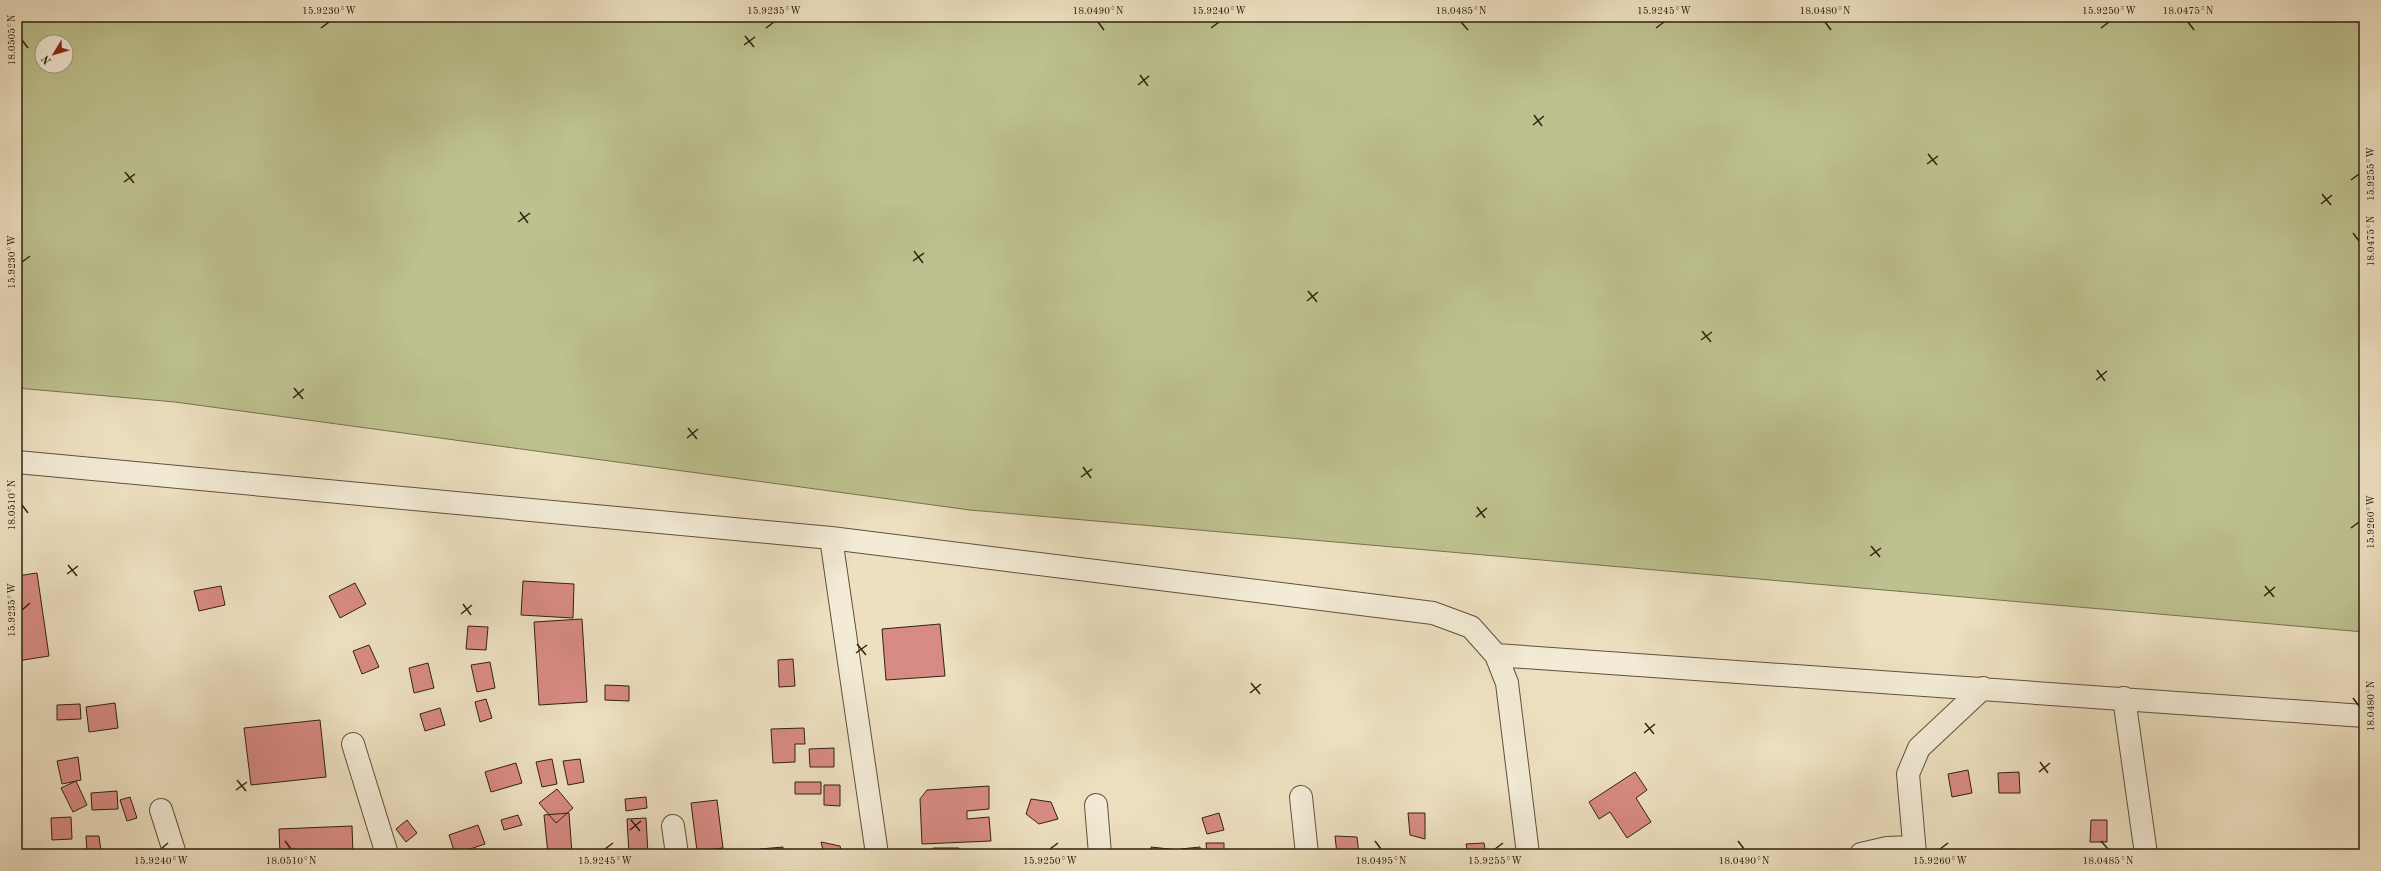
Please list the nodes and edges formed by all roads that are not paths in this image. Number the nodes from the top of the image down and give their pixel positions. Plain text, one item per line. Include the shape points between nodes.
1 (17, 462) edge
2 (831, 538) junction
3 (1496, 655) junction
4 (1983, 688) junction
5 (2124, 698) junction
6 (2364, 716) edge
7 (353, 744) dead end
8 (1301, 797) dead end
9 (1096, 805) dead end
10 (161, 810) dead end
11 (673, 826) dead end
12 (1915, 851) edge
13 (175, 854) edge
14 (387, 854) edge
15 (677, 854) edge
16 (878, 854) edge
17 (1100, 854) edge
18 (1307, 854) edge
19 (1528, 854) edge
20 (1860, 854) edge
21 (2146, 854) edge

1 - 2 street
2 - 3 street via 1432,613 1471,627
2 - 16 street
3 - 4 street
3 - 19 street via 1507,683
4 - 5 street
4 - 12 street via 1919,748 1908,774
5 - 6 street
5 - 21 street
7 - 14 street
8 - 18 street
9 - 17 street
10 - 13 street
11 - 15 street
12 - 20 street via 1887,848

